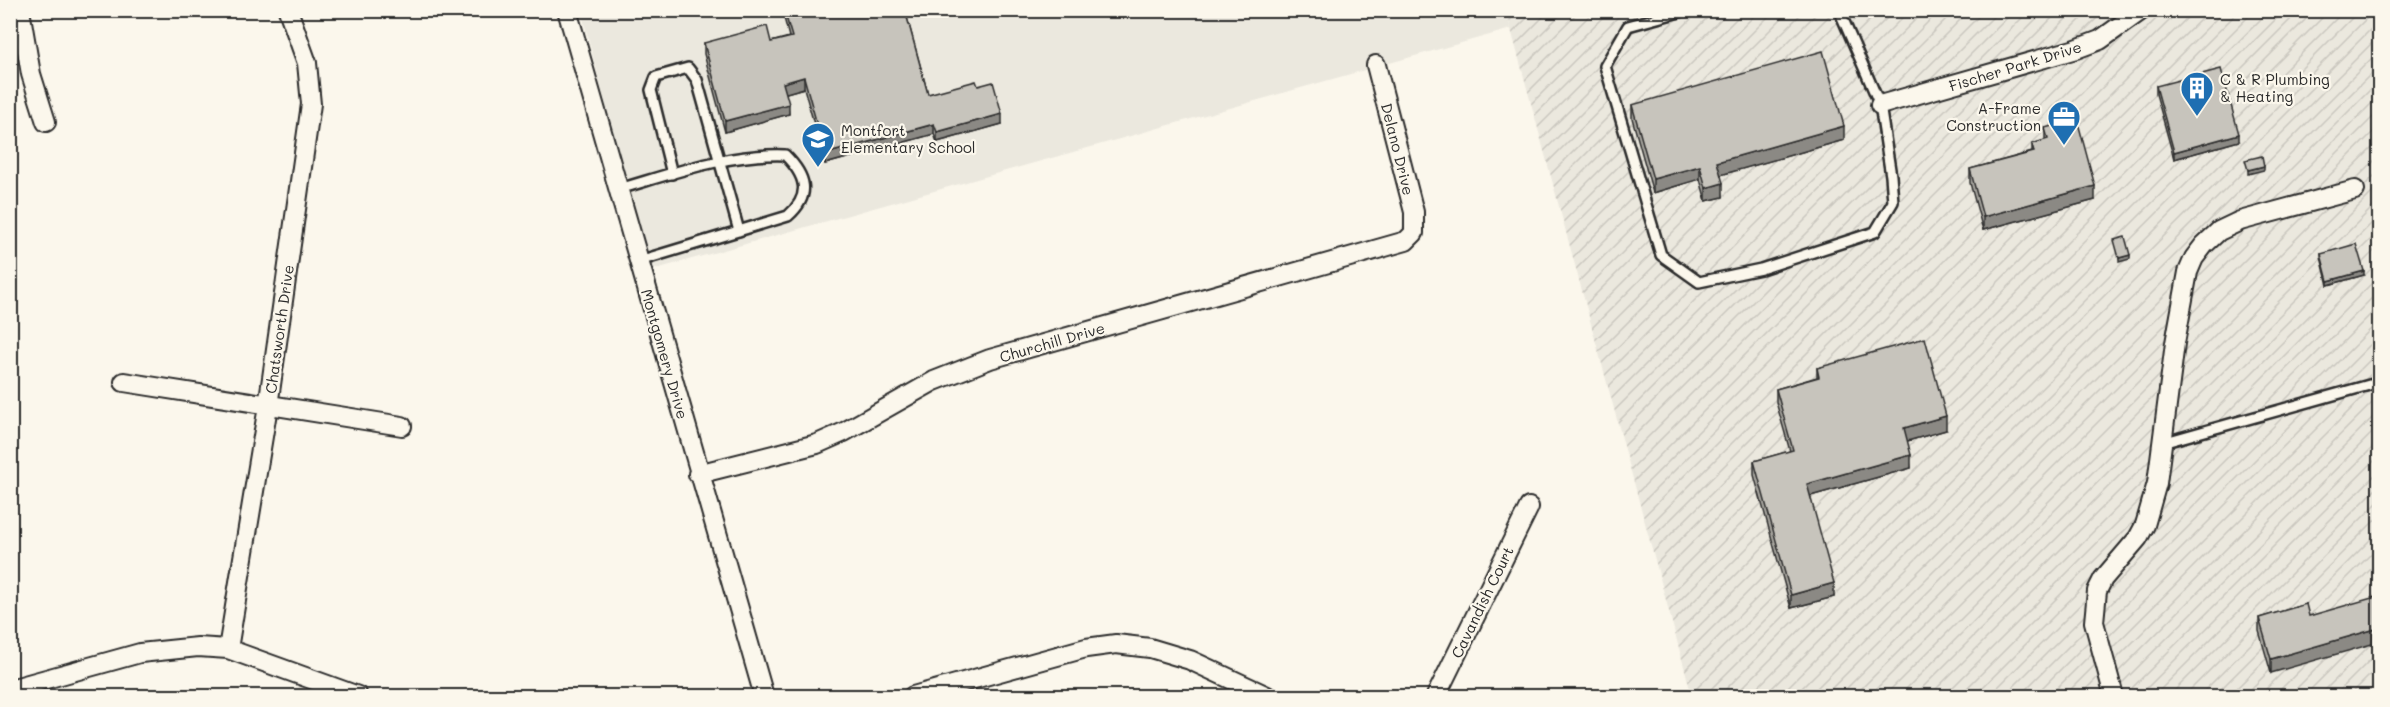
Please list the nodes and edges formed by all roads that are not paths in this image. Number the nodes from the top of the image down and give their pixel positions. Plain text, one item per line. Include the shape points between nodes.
1 (20, 10) edge
2 (288, 10) edge
3 (567, 10) edge
4 (1687, 10) edge
5 (1839, 10) edge
6 (2142, 10) edge
7 (1376, 65) dead end
8 (1880, 105) junction
9 (46, 122) dead end
10 (718, 160) junction
11 (672, 174) junction
12 (619, 189) junction
13 (2355, 190) dead end
14 (739, 231) junction
15 (1414, 233) joint
16 (639, 261) junction
17 (124, 382) dead end
18 (2379, 382) edge
19 (268, 406) junction
20 (402, 426) dead end
21 (2162, 443) junction
22 (698, 474) junction
23 (1529, 507) dead end
24 (228, 649) junction
25 (10, 689) edge
26 (358, 696) edge
27 (764, 696) edge
28 (912, 696) edge
29 (1267, 696) edge
30 (1436, 696) edge
31 (2114, 696) edge

1 - 9 street
2 - 19 street, Chatsworth Drive via 307,63 311,104
3 - 12 street, Montgomery Drive
4 - 8 lane via 1629,26 1605,66 1661,255 1699,282 1761,269 1875,232 1893,202
5 - 8 lane
6 - 8 street, Fischer Park Drive via 2100,40 2076,49
7 - 15 street, Delano Drive via 1414,212
10 - 11 lane
10 - 11 lane via 697,80 688,68 656,77 651,90
10 - 14 lane
10 - 14 lane via 785,155 798,167 805,191 799,206 788,216
11 - 12 lane
12 - 16 street, Montgomery Drive
13 - 21 street via 2240,221 2219,231 2204,245 2188,272
14 - 16 lane
15 - 22 street, Churchill Drive via 1400,244 990,359 934,381 817,444
16 - 22 street, Montgomery Drive
17 - 19 street
18 - 21 lane
19 - 20 street
19 - 24 street, Chatsworth Drive
21 - 31 street via 2157,483 2145,525 2097,591 2094,622
22 - 27 street, Montgomery Drive
23 - 30 street, Cavandish Court
24 - 25 street via 198,647 140,653
24 - 26 street
28 - 29 street via 1086,648 1116,644 1150,648 1190,660

